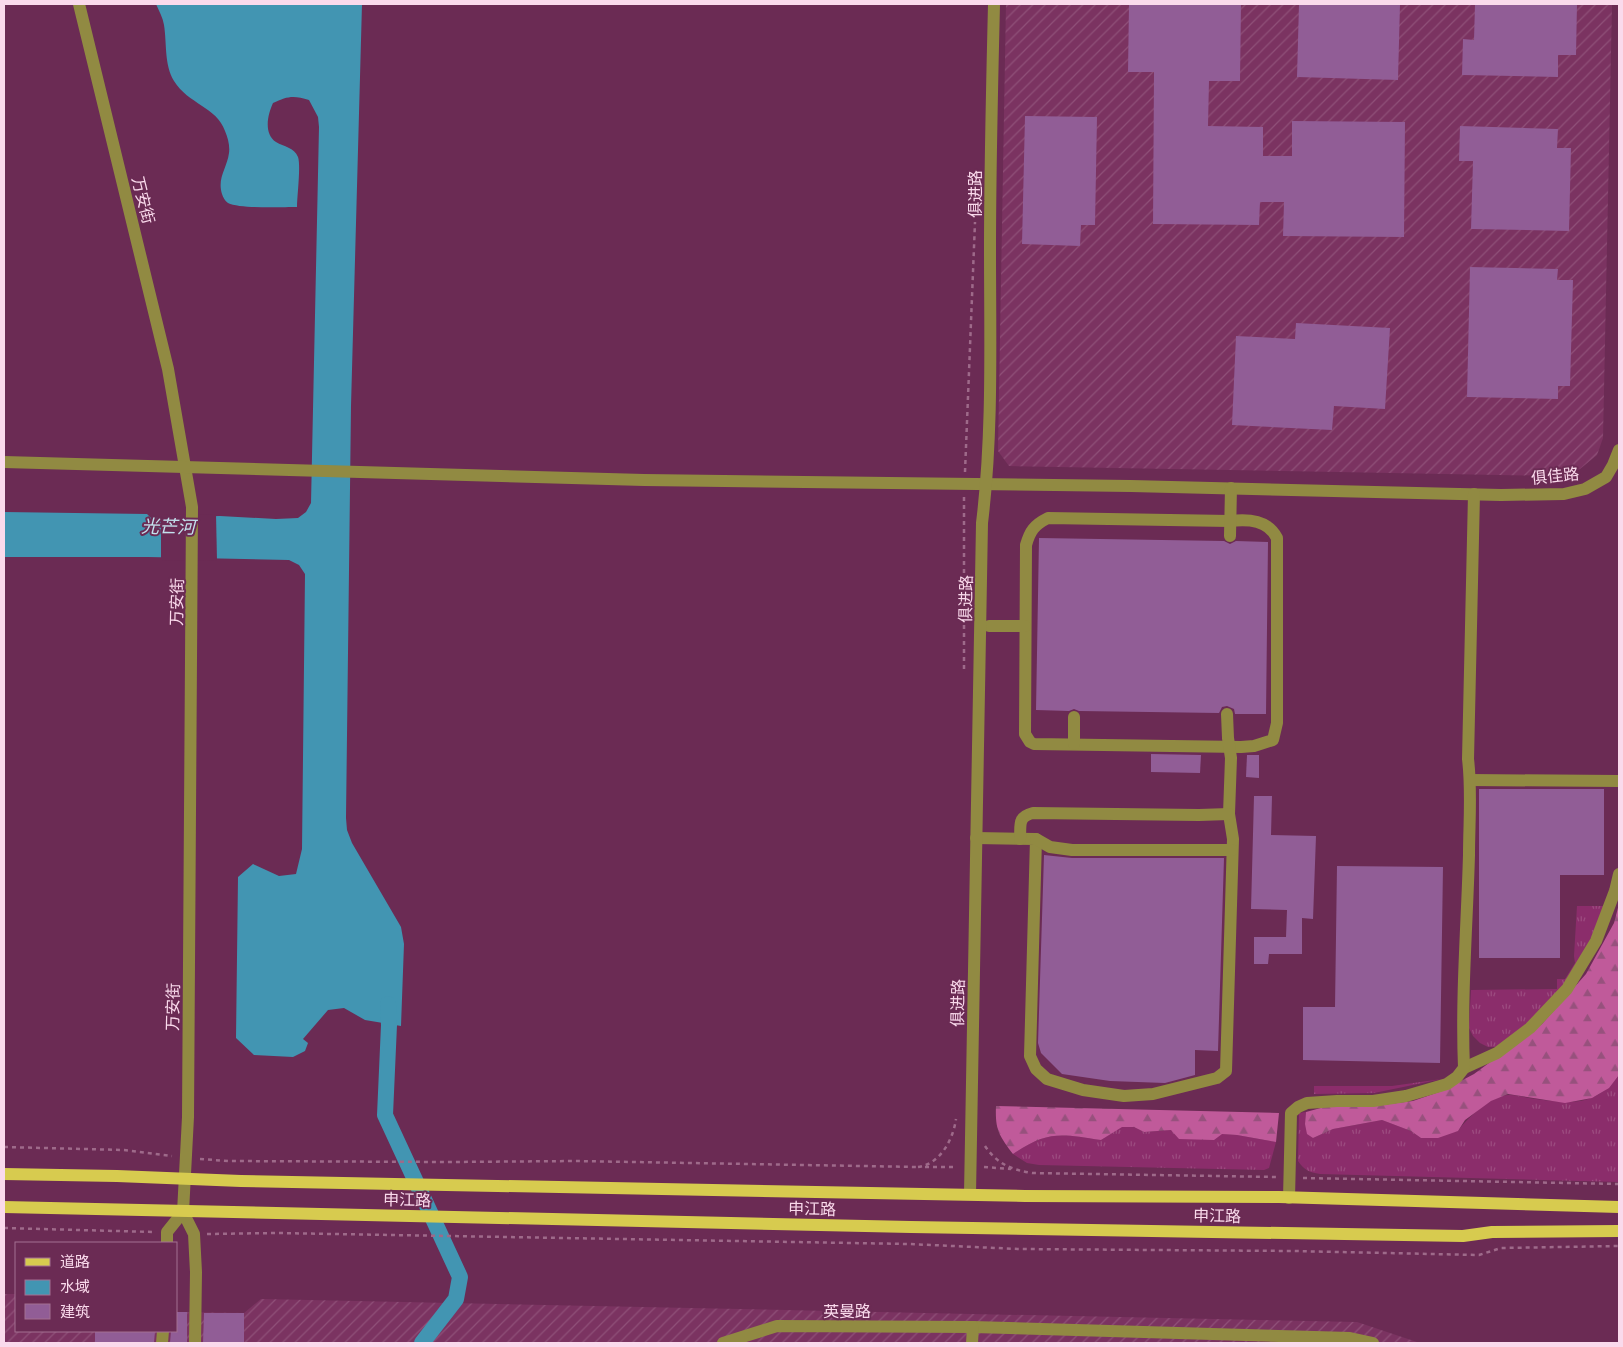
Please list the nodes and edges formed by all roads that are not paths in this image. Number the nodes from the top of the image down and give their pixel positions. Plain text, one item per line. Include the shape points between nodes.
1 (79, 4) edge
2 (994, 4) edge
3 (1619, 450) edge
4 (4, 462) edge
5 (185, 468) junction
6 (986, 484) junction
7 (1231, 488) junction
8 (1474, 494) junction
9 (1230, 521) junction
10 (1230, 536) dead end
11 (989, 626) dead end
12 (1025, 626) junction
13 (1228, 714) dead end
14 (1074, 717) dead end
15 (1074, 744) junction
16 (1229, 746) junction
17 (1470, 780) junction
18 (1619, 782) edge
19 (1229, 814) junction
20 (976, 838) junction
21 (1020, 839) junction
22 (1036, 839) junction
23 (1232, 850) junction
24 (1619, 874) edge
25 (1464, 1068) junction
26 (4, 1174) edge
27 (185, 1179) junction
28 (970, 1194) junction
29 (1289, 1198) junction
30 (1619, 1206) edge
31 (4, 1207) edge
32 (184, 1212) junction
33 (1619, 1231) edge
34 (167, 1242) edge
35 (972, 1327) junction
36 (195, 1343) edge
37 (723, 1343) edge
38 (972, 1343) edge
39 (1373, 1343) edge

1 - 5 street, 万安街 via 168,369
2 - 6 street, 俱进路
3 - 8 street, 俱佳路 via 1606,477 1585,489 1564,494
4 - 5 street, 俱佳路
5 - 6 street, 俱佳路 via 644,480
5 - 27 street, 万安街 via 192,507
6 - 7 street, 俱佳路
6 - 20 street, 俱进路 via 982,523
7 - 8 street, 俱佳路
7 - 9 street
8 - 17 street
9 - 10 street
9 - 12 street via 1048,518 1031,530 1026,545
9 - 16 street via 1259,523 1273,530 1278,538 1278,706 1273,740 1254,746
11 - 12 street
12 - 15 street via 1024,734 1034,744
13 - 16 street
14 - 15 street
15 - 16 street
16 - 19 street
17 - 18 street
17 - 25 street via 1462,1004
19 - 21 street via 1033,813 1025,815 1021,821
19 - 23 street
20 - 21 street
20 - 28 street, 俱进路
21 - 22 street
22 - 23 street via 1050,847 1072,850
22 - 23 street via 1030,1056 1036,1069 1048,1079 1083,1090 1124,1096 1153,1094 1208,1081 1226,1071
24 - 25 street via 1596,941 1567,989 1530,1028 1504,1048
25 - 29 street via 1447,1084 1406,1096 1298,1106 1291,1113
26 - 27 main road, 申江路
27 - 28 main road, 申江路
27 - 32 street, 万安街
28 - 29 main road, 申江路
29 - 30 main road, 申江路
31 - 32 main road, 申江路
32 - 33 main road, 申江路 via 1463,1236 1492,1232
32 - 34 street via 167,1232
32 - 36 street via 194,1234
35 - 37 street, 英曼路 via 777,1326
35 - 38 street
35 - 39 street, 英曼路 via 1350,1338

